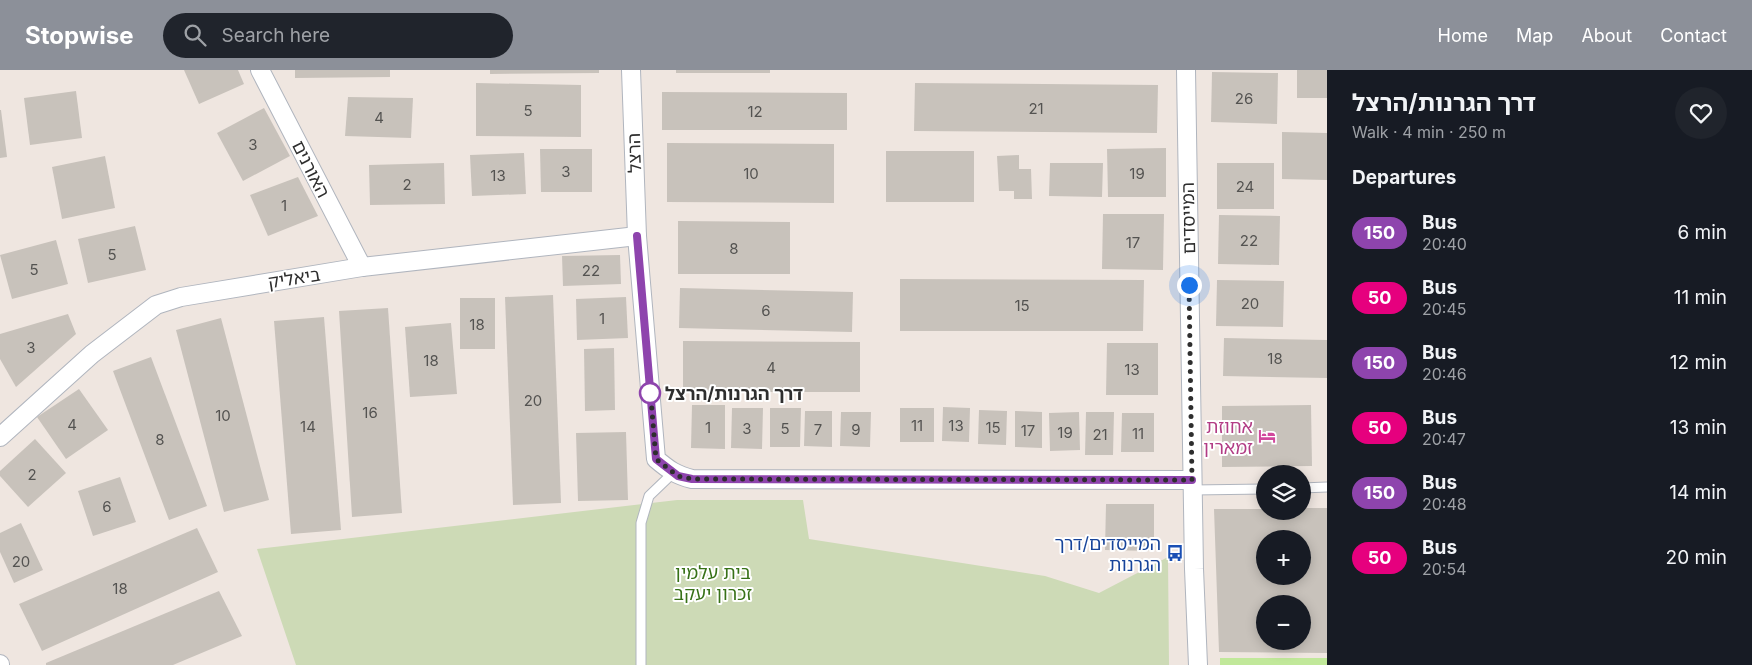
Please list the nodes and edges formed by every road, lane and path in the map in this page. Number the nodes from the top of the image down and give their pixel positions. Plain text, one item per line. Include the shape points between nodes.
1 (260, 70) edge
2 (631, 70) edge
3 (1186, 70) edge
4 (637, 236) junction
5 (362, 267) junction
6 (0, 438) edge
7 (673, 473) junction
8 (1192, 485) junction
9 (1311, 488) edge
10 (1327, 488) edge
11 (1256, 489) edge
12 (641, 665) edge
13 (1198, 665) edge

1 - 5 street, האורנים
2 - 4 street, הרצל
3 - 8 street, המייסדים
4 - 5 street, ביאליק
4 - 7 street, הרצל via 656,459
5 - 6 street, ביאליק via 181,297 156,305 92,354
7 - 8 street via 692,479
7 - 12 lane via 649,496 641,524
8 - 11 lane
8 - 13 street, המייסדים
9 - 10 lane

